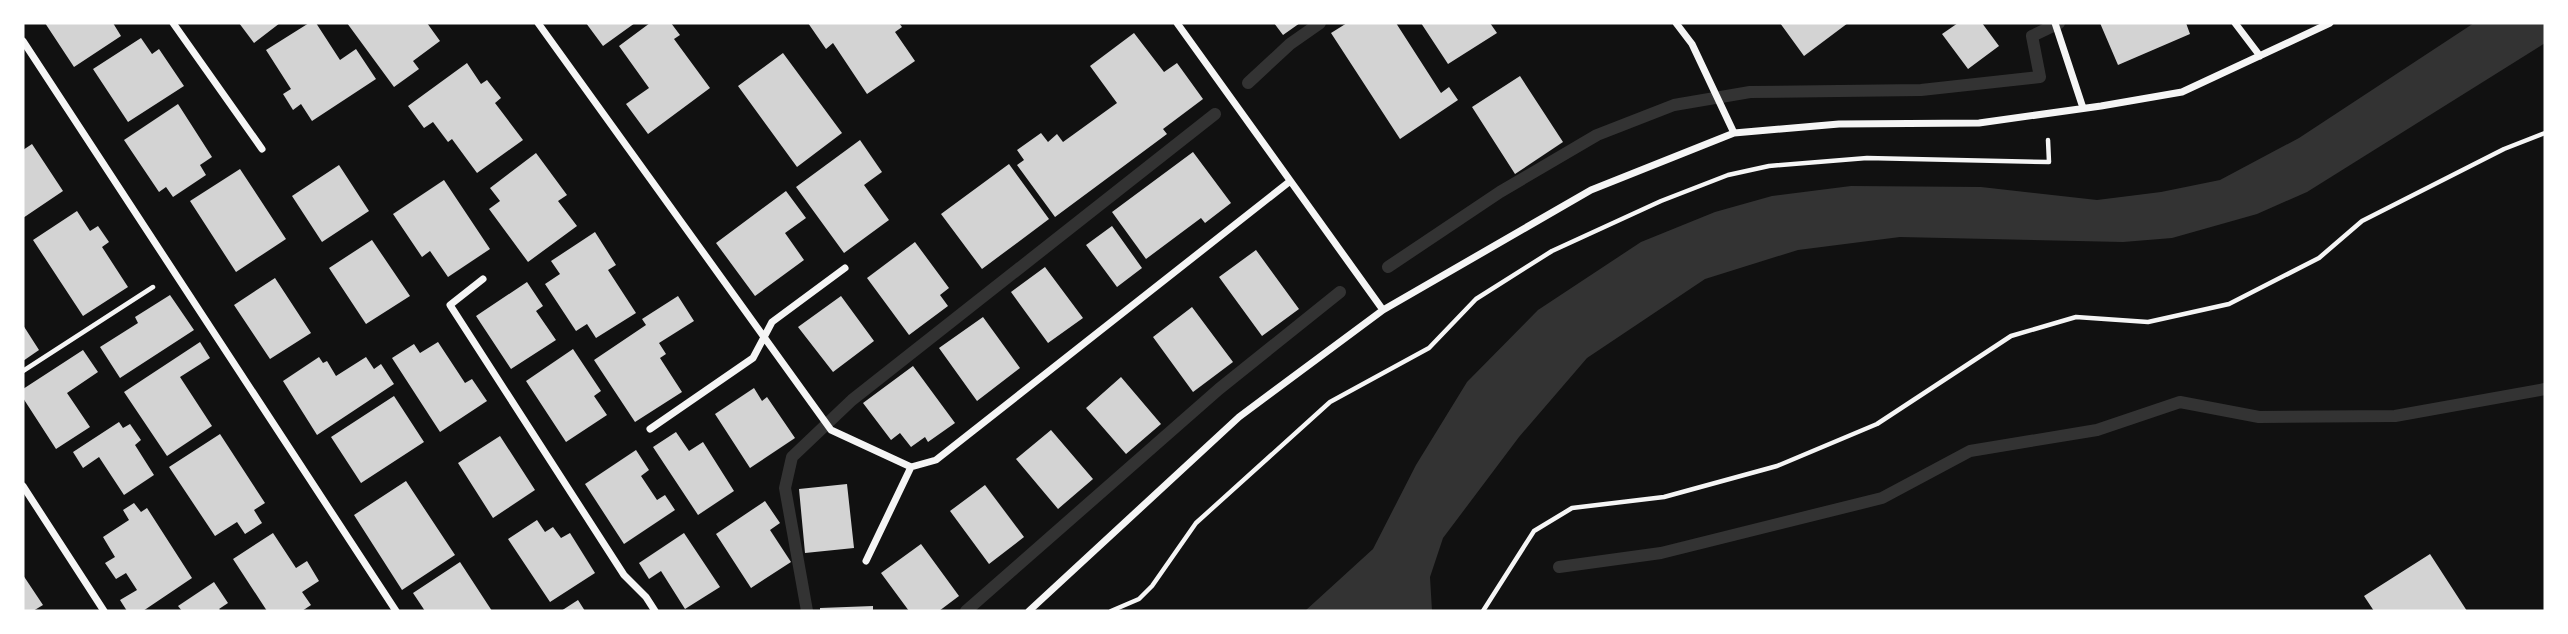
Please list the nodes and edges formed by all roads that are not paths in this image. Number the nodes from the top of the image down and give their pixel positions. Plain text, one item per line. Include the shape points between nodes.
1 (173, 23) edge
2 (538, 23) edge
3 (1177, 23) edge
4 (1676, 23) edge
5 (2055, 23) edge
6 (2235, 23) edge
7 (2330, 23) edge
8 (23, 41) edge
9 (2260, 56) junction
10 (2083, 108) junction
11 (1734, 133) junction
12 (262, 149) dead end
13 (1289, 182) junction
14 (845, 268) dead end
15 (483, 279) dead end
16 (1383, 310) junction
17 (764, 337) junction
18 (650, 429) dead end
19 (911, 467) junction
20 (23, 486) edge
21 (866, 561) dead end
22 (104, 611) edge
23 (396, 611) edge
24 (655, 611) edge
25 (1030, 611) edge

1 - 12 street
2 - 17 street
3 - 13 street
4 - 11 street via 1692,44
5 - 10 street
6 - 9 street
7 - 9 street
8 - 23 street
9 - 10 street via 2182,92
10 - 11 street via 1979,123 1839,124
11 - 16 street via 1591,190
13 - 16 street
13 - 19 street via 936,460
14 - 17 street via 772,321
15 - 24 street via 450,305 624,575
16 - 25 street via 1239,417
17 - 18 street via 753,358
17 - 19 street via 831,430
19 - 21 street
20 - 22 street

